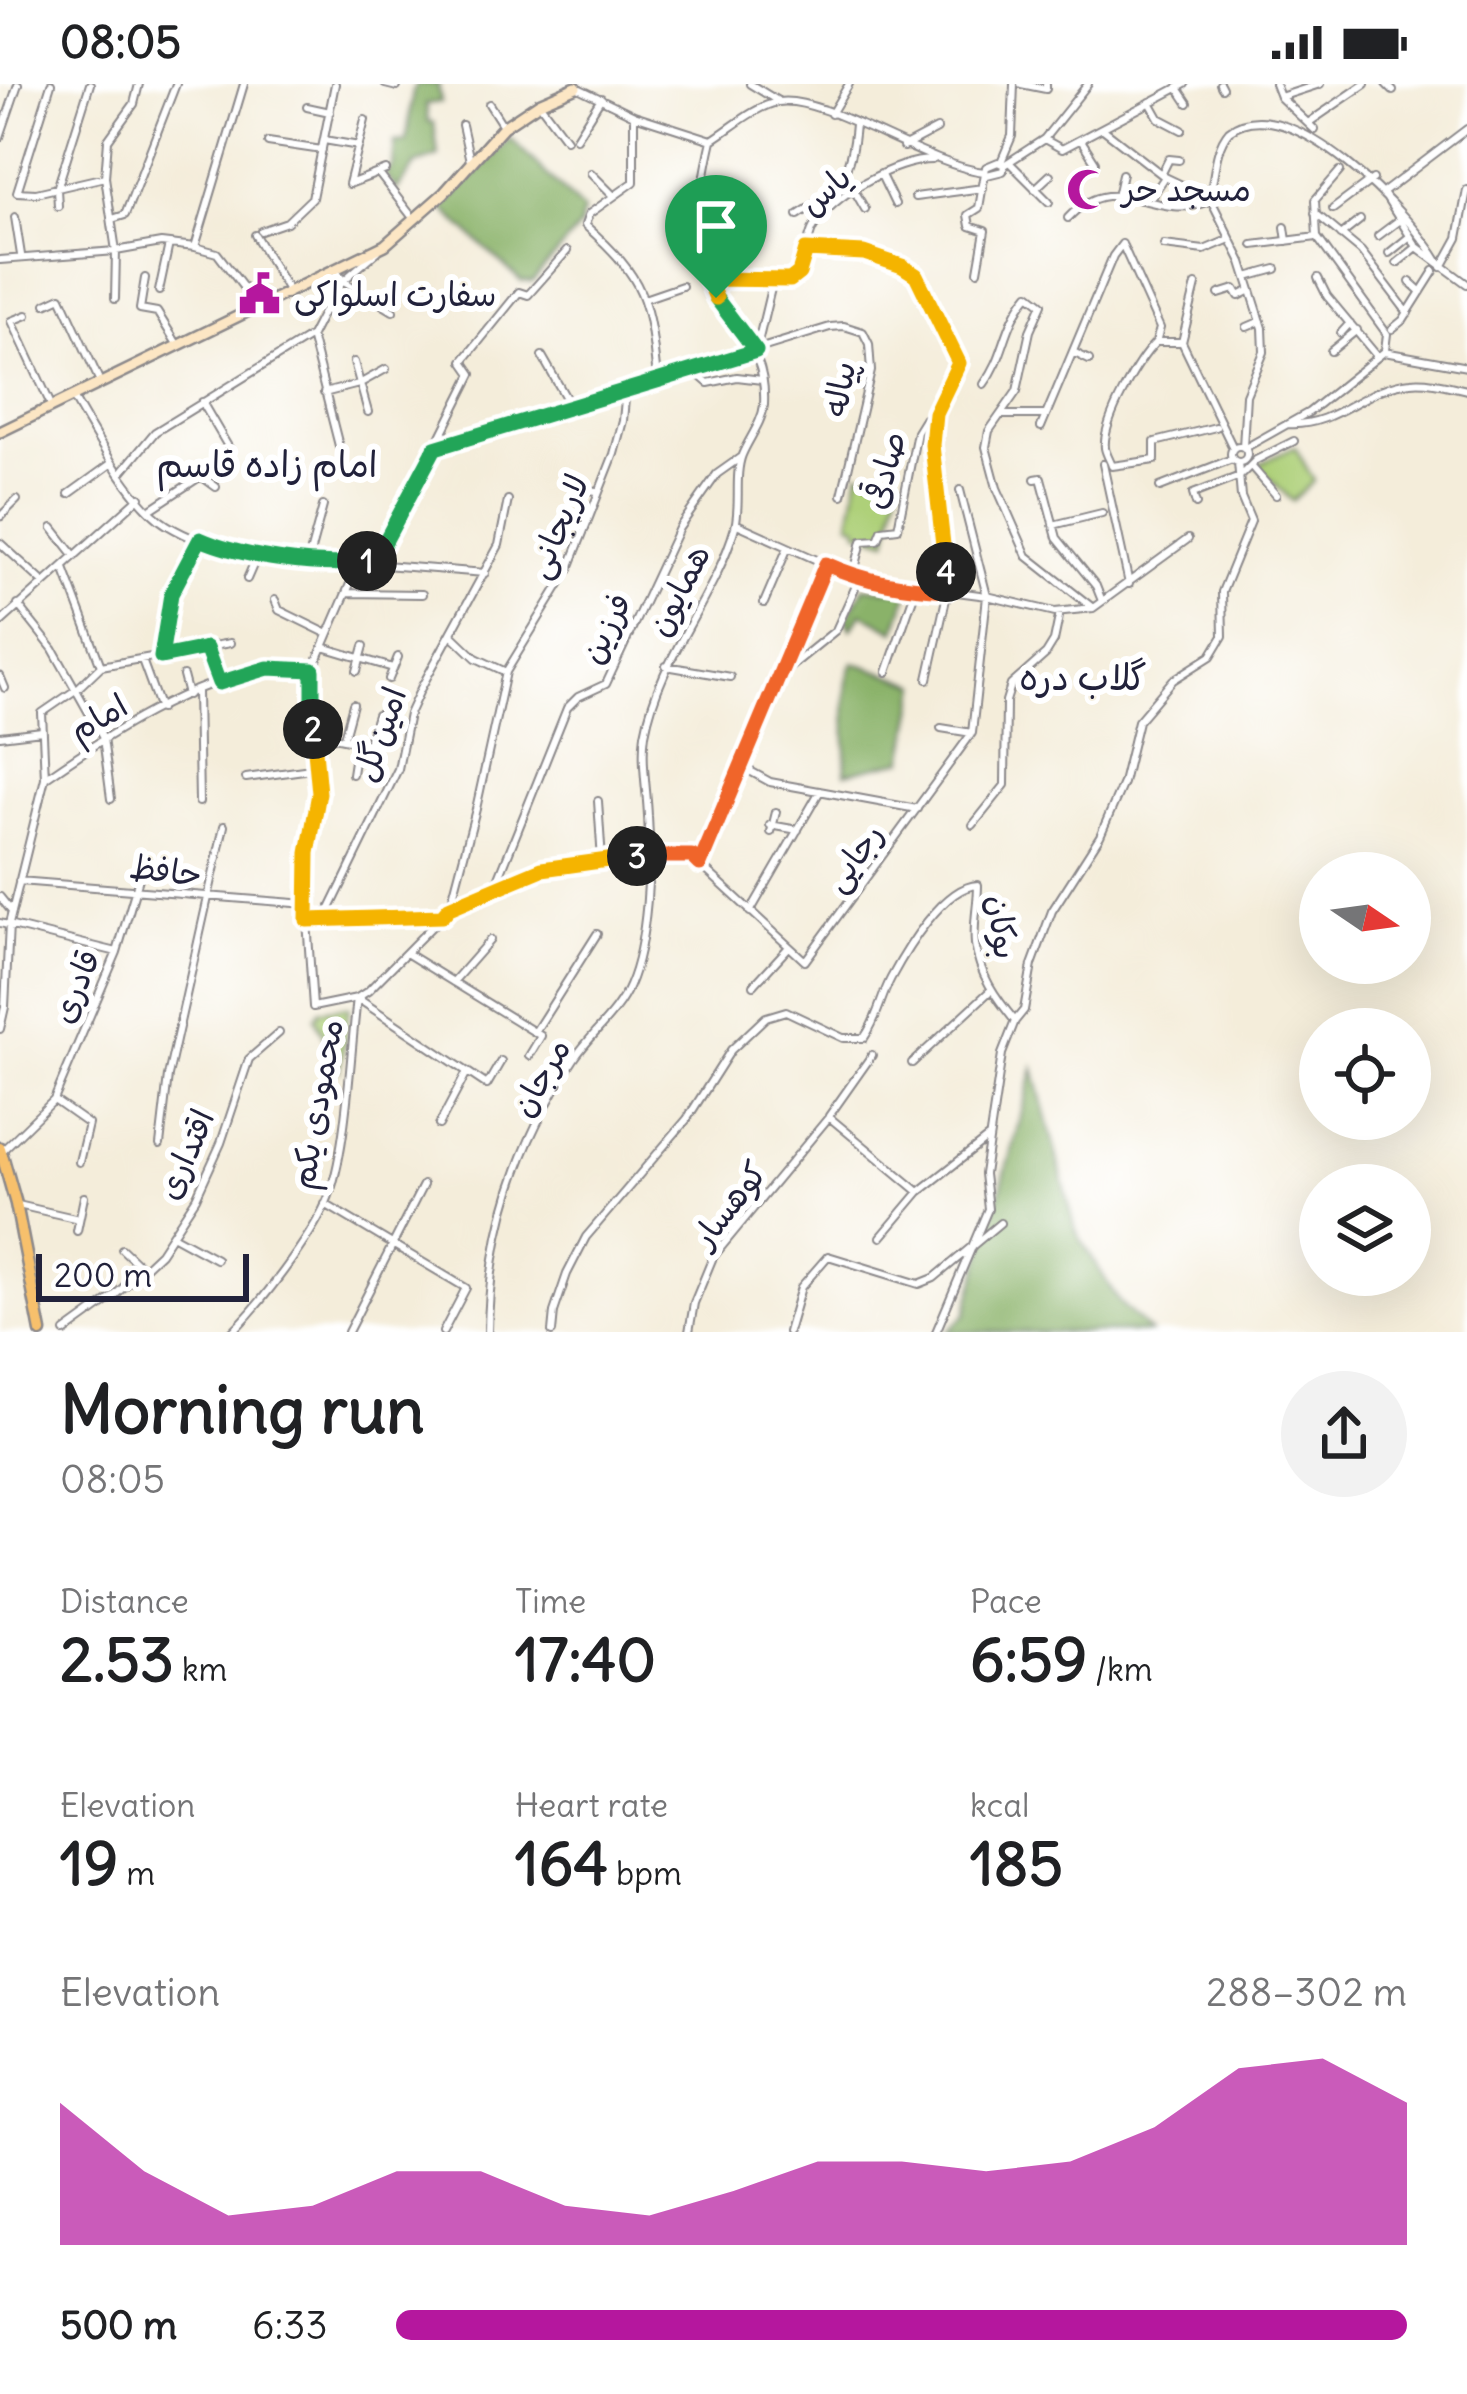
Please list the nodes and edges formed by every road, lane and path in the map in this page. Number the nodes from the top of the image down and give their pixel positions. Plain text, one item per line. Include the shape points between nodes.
1 (18, 84) edge
2 (51, 84) edge
3 (90, 84) edge
4 (140, 84) edge
5 (176, 84) edge
6 (244, 84) edge
7 (335, 84) edge
8 (385, 84) edge
9 (750, 84) edge
10 (849, 84) edge
11 (1018, 84) edge
12 (1046, 84) edge
13 (1088, 84) edge
14 (1275, 84) edge
15 (1320, 84) edge
16 (1365, 84) edge
17 (1386, 84) edge
18 (575, 86) edge
19 (1181, 86) edge
20 (397, 87) dead end
21 (1393, 91) dead end
22 (1280, 97) junction
23 (601, 98) junction
24 (780, 102) junction
25 (1150, 102) junction
26 (539, 103) junction
27 (1188, 103) dead end
28 (489, 104) dead end
29 (307, 107) dead end
30 (330, 112) junction
31 (831, 114) junction
32 (634, 115) junction
33 (364, 120) dead end
34 (1308, 123) junction
35 (461, 124) dead end
36 (855, 124) junction
37 (503, 127) junction
38 (937, 129) dead end
39 (1102, 129) junction
40 (1467, 129) edge
41 (1182, 130) dead end
42 (0, 136) edge
43 (1322, 137) junction
44 (576, 138) dead end
45 (566, 139) dead end
46 (1044, 139) junction
47 (324, 140) junction
48 (712, 140) junction
49 (1081, 140) junction
50 (268, 142) dead end
51 (359, 146) junction
52 (904, 147) junction
53 (322, 150) junction
54 (852, 160) junction
55 (935, 160) junction
56 (1179, 160) dead end
57 (470, 161) junction
58 (1094, 162) dead end
59 (1005, 163) junction
60 (864, 170) dead end
61 (1340, 171) dead end
62 (591, 173) dead end
63 (1122, 173) dead end
64 (986, 174) junction
65 (1050, 175) dead end
66 (105, 176) junction
67 (881, 176) junction
68 (1163, 176) junction
69 (1373, 179) junction
70 (983, 188) junction
71 (57, 189) junction
72 (854, 190) junction
73 (1034, 190) junction
74 (1467, 190) edge
75 (832, 193) junction
76 (1114, 193) junction
77 (1384, 193) junction
78 (614, 196) junction
79 (1153, 196) dead end
80 (915, 197) dead end
81 (1208, 198) junction
82 (1048, 202) dead end
83 (839, 204) junction
84 (895, 204) dead end
85 (58, 206) dead end
86 (865, 208) dead end
87 (1333, 209) dead end
88 (1315, 213) junction
89 (798, 215) dead end
90 (15, 218) dead end
91 (112, 218) junction
92 (1068, 218) dead end
93 (1360, 220) dead end
94 (416, 221) junction
95 (1398, 221) junction
96 (1285, 227) dead end
97 (1342, 235) junction
98 (1378, 236) dead end
99 (1317, 237) junction
100 (1409, 237) junction
101 (1230, 239) junction
102 (1287, 241) junction
103 (169, 244) junction
104 (1370, 244) dead end
105 (385, 245) junction
106 (1164, 245) dead end
107 (1253, 245) dead end
108 (195, 247) junction
109 (1417, 247) junction
110 (806, 250) junction
111 (116, 251) junction
112 (567, 251) dead end
113 (1361, 251) junction
114 (1390, 253) dead end
115 (21, 257) junction
116 (0, 260) edge
117 (1397, 263) dead end
118 (1438, 267) junction
119 (335, 268) junction
120 (1276, 269) dead end
121 (978, 271) dead end
122 (1247, 277) junction
123 (145, 278) dead end
124 (1318, 278) dead end
125 (708, 279) junction
126 (342, 280) junction
127 (773, 280) junction
128 (1410, 282) dead end
129 (1467, 284) edge
130 (1196, 285) dead end
131 (682, 286) dead end
132 (160, 290) dead end
133 (1251, 290) junction
134 (289, 292) junction
135 (1421, 292) junction
136 (1219, 294) dead end
137 (115, 299) dead end
138 (644, 299) junction
139 (46, 304) dead end
140 (259, 308) junction
141 (393, 310) dead end
142 (1408, 313) junction
143 (27, 315) dead end
144 (1261, 321) junction
145 (1246, 327) dead end
146 (1353, 327) junction
147 (1390, 332) junction
148 (1341, 333) dead end
149 (310, 336) junction
150 (1156, 342) junction
151 (1182, 342) junction
152 (179, 346) junction
153 (756, 351) junction
154 (1331, 351) dead end
155 (1075, 352) junction
156 (1381, 354) junction
157 (542, 356) dead end
158 (1089, 360) dead end
159 (354, 362) dead end
160 (1467, 367) edge
161 (386, 369) dead end
162 (693, 370) junction
163 (657, 379) junction
164 (763, 380) junction
165 (101, 384) junction
166 (359, 384) junction
167 (984, 384) dead end
168 (626, 388) junction
169 (1467, 390) edge
170 (325, 393) junction
171 (73, 397) junction
172 (202, 402) junction
173 (571, 406) junction
174 (52, 407) junction
175 (368, 412) dead end
176 (935, 413) junction
177 (1046, 415) junction
178 (1000, 416) junction
179 (1285, 424) junction
180 (1216, 427) dead end
181 (1041, 428) dead end
182 (0, 431) edge
183 (1294, 441) dead end
184 (435, 448) junction
185 (1233, 448) junction
186 (1244, 448) junction
187 (230, 450) dead end
188 (340, 450) dead end
189 (741, 458) junction
190 (1235, 461) junction
191 (112, 463) junction
192 (1103, 464) dead end
193 (1250, 465) junction
194 (121, 473) junction
195 (1240, 476) junction
196 (1035, 479) dead end
197 (216, 487) dead end
198 (1160, 487) dead end
199 (571, 488) dead end
200 (960, 490) dead end
201 (597, 491) junction
202 (69, 494) dead end
203 (842, 494) dead end
204 (1276, 495) dead end
205 (140, 497) junction
206 (17, 500) dead end
207 (508, 500) dead end
208 (1196, 504) dead end
209 (323, 506) dead end
210 (151, 509) junction
211 (1102, 513) dead end
212 (0, 517) edge
213 (736, 524) junction
214 (1053, 526) junction
215 (52, 528) dead end
216 (200, 539) junction
217 (1188, 539) dead end
218 (0, 542) edge
219 (788, 548) junction
220 (75, 556) junction
221 (256, 556) junction
222 (308, 561) junction
223 (359, 563) junction
224 (826, 564) junction
225 (64, 567) junction
226 (485, 573) junction
227 (856, 578) junction
228 (247, 580) dead end
229 (44, 583) junction
230 (1129, 585) junction
231 (916, 589) junction
232 (948, 590) junction
233 (346, 593) junction
234 (422, 595) dead end
235 (987, 596) junction
236 (274, 600) dead end
237 (1102, 602) junction
238 (764, 603) dead end
239 (18, 605) junction
240 (1093, 608) junction
241 (1060, 612) junction
242 (0, 623) edge
243 (328, 634) junction
244 (451, 634) junction
245 (230, 643) dead end
246 (364, 646) dead end
247 (323, 647) junction
248 (206, 648) junction
249 (161, 657) junction
250 (398, 657) dead end
251 (360, 658) junction
252 (142, 660) junction
253 (101, 666) junction
254 (666, 666) junction
255 (393, 668) junction
256 (789, 668) dead end
257 (313, 670) junction
258 (357, 671) dead end
259 (506, 672) junction
260 (887, 672) dead end
261 (0, 676) edge
262 (183, 676) dead end
263 (730, 677) dead end
264 (388, 679) dead end
265 (928, 679) dead end
266 (219, 683) junction
267 (5, 688) dead end
268 (77, 689) junction
269 (192, 693) junction
270 (353, 704) dead end
271 (160, 709) junction
272 (377, 715) dead end
273 (941, 728) dead end
274 (42, 731) junction
275 (972, 733) junction
276 (313, 734) junction
277 (0, 736) edge
278 (344, 737) junction
279 (103, 738) junction
280 (357, 742) junction
281 (739, 764) junction
282 (318, 768) junction
283 (352, 774) dead end
284 (45, 778) junction
285 (246, 778) dead end
286 (820, 791) junction
287 (111, 799) dead end
288 (598, 801) dead end
289 (199, 802) dead end
290 (917, 809) junction
291 (776, 812) dead end
292 (973, 825) dead end
293 (224, 826) dead end
294 (798, 830) junction
295 (651, 854) junction
296 (602, 861) junction
297 (700, 864) junction
298 (143, 865) dead end
299 (20, 881) junction
300 (495, 888) junction
301 (137, 889) junction
302 (0, 897) edge
303 (207, 899) junction
304 (307, 904) junction
305 (449, 908) junction
306 (12, 912) junction
307 (750, 912) junction
308 (442, 916) junction
309 (326, 919) junction
310 (307, 920) junction
311 (5, 924) edge
312 (597, 934) dead end
313 (490, 940) dead end
314 (789, 947) junction
315 (117, 952) junction
316 (406, 953) junction
317 (453, 982) junction
318 (754, 985) dead end
319 (991, 990) junction
320 (358, 998) junction
321 (1015, 1021) junction
322 (0, 1029) edge
323 (279, 1033) dead end
324 (535, 1033) junction
325 (872, 1055) dead end
326 (529, 1056) dead end
327 (501, 1061) dead end
328 (912, 1064) dead end
329 (467, 1072) junction
330 (54, 1100) junction
331 (829, 1117) junction
332 (439, 1125) dead end
333 (988, 1138) junction
334 (160, 1145) dead end
335 (0, 1151) edge
336 (79, 1162) dead end
337 (423, 1185) dead end
338 (920, 1192) junction
339 (84, 1197) dead end
340 (16, 1204) junction
341 (326, 1204) junction
342 (79, 1219) junction
343 (1000, 1223) dead end
344 (76, 1232) dead end
345 (172, 1235) junction
346 (881, 1237) dead end
347 (978, 1240) junction
348 (392, 1245) junction
349 (122, 1249) dead end
350 (216, 1259) dead end
351 (143, 1269) junction
352 (41, 1332) edge
353 (65, 1332) edge
354 (232, 1332) edge
355 (348, 1332) edge
356 (443, 1332) edge
357 (488, 1332) edge
358 (552, 1332) edge
359 (689, 1332) edge
360 (788, 1332) edge
361 (936, 1332) edge

1 - 42 street
2 - 71 street via 17,192
3 - 71 street
4 - 66 street via 108,140
5 - 91 street via 125,215
6 - 108 street
7 - 30 street
8 - 20 street
9 - 24 street
10 - 31 street
11 - 12 street
11 - 59 street
13 - 46 street
14 - 22 street
15 - 22 street
16 - 34 street
17 - 21 street
18 - 23 street
18 - 26 main road
19 - 25 street
19 - 27 street
22 - 34 street
23 - 32 street
23 - 44 street
24 - 31 street
24 - 48 street
25 - 39 street
25 - 41 street via 1159,118
26 - 37 main road
26 - 45 street
28 - 37 street
29 - 30 street
30 - 47 street
31 - 36 street
32 - 48 street
32 - 78 street via 636,178
33 - 51 street
34 - 43 street
35 - 57 street
36 - 52 street
36 - 54 street
37 - 57 main road
38 - 52 street
39 - 49 street
39 - 68 street
40 - 77 street
43 - 69 street
43 - 81 street via 1279,118 1244,121 1222,142
46 - 49 street via 1060,149
46 - 59 street
47 - 51 street
47 - 53 street
48 - 125 street via 699,208
49 - 58 street
50 - 53 street
51 - 94 street via 350,185 382,172
52 - 55 street
53 - 134 street via 312,198 258,233
54 - 60 street
54 - 75 street
55 - 64 street
55 - 67 street, یاس via 902,163
56 - 68 street via 1169,159
57 - 94 main road
59 - 64 street via 1000,173
59 - 73 street
61 - 88 street via 1316,196
62 - 78 street
63 - 76 street
64 - 70 street
65 - 73 street
66 - 71 street
66 - 91 street
67 - 72 street, یاس
67 - 84 street
68 - 79 street
68 - 81 street
69 - 77 street
69 - 87 street
70 - 80 street
70 - 121 street via 968,216 970,226 986,231
71 - 85 street
72 - 83 street, یاس
72 - 86 street
73 - 82 street
74 - 118 street via 1459,238
75 - 83 street
75 - 89 street
76 - 81 street via 1127,201 1198,205
76 - 92 street via 1084,201
77 - 95 street
77 - 118 street
78 - 138 street via 586,225 621,257
81 - 101 street
83 - 110 street, یاس via 820,218
88 - 97 street
88 - 99 street
90 - 115 street
91 - 111 street
93 - 97 street
94 - 105 main road
95 - 98 street
95 - 100 street
96 - 102 street
97 - 113 street
99 - 102 street
99 - 147 street
100 - 109 street
100 - 114 street
101 - 106 street via 1204,250
101 - 122 street
102 - 107 street
103 - 108 street
103 - 111 street
103 - 132 street
104 - 113 street
105 - 119 main road
105 - 126 street
108 - 140 street via 217,253
109 - 117 street
109 - 118 street
110 - 127 street, یاس via 799,273
110 - 176 street, صادقی via 864,253 916,275 959,363
111 - 115 street
111 - 137 street
112 - 184 street via 528,295 519,292 463,361 472,374
113 - 142 street via 1392,281
115 - 116 street
118 - 129 street
118 - 135 street
119 - 126 street
119 - 134 main road
120 - 122 street
122 - 133 street
123 - 152 street via 140,309 157,312
124 - 146 street
125 - 127 street
125 - 153 street
126 - 141 street
126 - 149 street
127 - 153 street
128 - 135 street
130 - 151 street
131 - 138 street
133 - 136 street
133 - 144 street
134 - 140 main road
135 - 142 street
138 - 163 street
139 - 165 street via 61,297
140 - 152 main road
142 - 147 street
143 - 174 street via 12,321
144 - 145 street
144 - 186 street via 1264,352 1246,395
146 - 148 street
146 - 154 street
146 - 156 street
147 - 156 street
149 - 170 street
149 - 172 street
150 - 151 street
150 - 155 street via 1160,328 1122,244
150 - 180 street via 1129,380 1104,445 1112,466 1155,460 1155,442
151 - 185 street
152 - 165 main road
153 - 162 street
153 - 164 street, همایون
153 - 203 street, پیاله via 830,327 866,337 871,371
155 - 158 street
155 - 177 street
156 - 160 street
156 - 179 street
157 - 173 street
159 - 166 street
161 - 166 street
162 - 163 street
162 - 164 street via 708,382
163 - 168 street
164 - 189 street, همایون via 762,413
165 - 171 main road
166 - 170 street
166 - 175 street
167 - 178 street via 1029,294 1042,304 1017,391
168 - 173 street
168 - 201 street, لاریجانی via 614,454
169 - 179 street via 1412,382 1313,425
170 - 188 street
171 - 174 main road
171 - 191 street
172 - 187 street
172 - 194 street via 155,432
173 - 184 street
174 - 182 main road
176 - 227 street, صادقی via 917,432 898,529 861,542
176 - 232 street
177 - 178 street
177 - 181 street
178 - 240 street via 986,447 1027,556
179 - 186 street
183 - 193 street
184 - 223 street via 381,549
185 - 186 street
185 - 190 street, بوکان
186 - 190 street via 1246,458
189 - 213 street, همایون
189 - 300 street, فرزین via 717,474 679,528 606,684 567,708
190 - 195 street, بوکان
190 - 198 street
191 - 194 street
191 - 202 street
192 - 230 street
193 - 195 street
193 - 204 street
194 - 205 street
195 - 208 street via 1193,494
195 - 321 street, بوکان via 1251,521 1222,592 1223,636 1138,721 1123,783 1052,911
196 - 214 street via 1042,478
197 - 210 street via 201,476
199 - 201 street
200 - 235 street
201 - 259 street, لاریجانی via 568,572
205 - 210 street
205 - 220 street
206 - 212 street
207 - 226 street, امین‌گل
209 - 222 street
210 - 216 street
211 - 214 street
213 - 219 street
213 - 254 street, همایون via 710,591
214 - 237 street
215 - 220 street
216 - 221 street
216 - 249 street via 171,594
217 - 230 street
218 - 229 street
219 - 224 street
219 - 238 street
220 - 225 street
221 - 222 street
221 - 228 street
222 - 223 street
223 - 226 street
223 - 233 street
224 - 227 street
224 - 281 street
225 - 229 street
225 - 253 street
226 - 244 street, امین‌گل
227 - 231 street
227 - 256 street via 836,630
229 - 239 street
230 - 237 street
231 - 232 street
231 - 260 street
232 - 235 street
232 - 265 street
233 - 234 street
233 - 243 street
235 - 241 street
235 - 275 street, رجایی
236 - 243 street
237 - 240 street
239 - 242 street
239 - 268 street
240 - 241 street
241 - 292 street via 1046,654 1011,685 1005,785
243 - 247 street
244 - 259 street
244 - 309 street, امین‌گل via 409,714 398,769
245 - 248 street
246 - 251 street
247 - 251 street
247 - 257 street
248 - 249 street
248 - 266 street
249 - 252 street
250 - 255 street
251 - 255 street
251 - 258 street
252 - 253 street
252 - 271 street
253 - 268 street
254 - 263 street
254 - 295 street, همایون via 644,739
255 - 264 street
257 - 266 street, امام via 268,668
257 - 276 street
259 - 305 street, لاریجانی
261 - 267 street
262 - 269 street
266 - 269 street, امام
268 - 274 street via 42,713
268 - 279 street
269 - 271 street, امام
269 - 289 street
270 - 278 street
271 - 279 street, امام
272 - 280 street via 370,742
273 - 275 street
274 - 277 street
274 - 284 street
275 - 290 street, رجایی
276 - 278 street
276 - 282 street
278 - 280 street
279 - 284 street, امام
279 - 287 street
280 - 283 street
281 - 286 street via 770,782
281 - 297 street
282 - 285 street
282 - 304 street
284 - 299 street
286 - 290 street
286 - 294 street
288 - 296 street
290 - 314 street, رجایی via 805,961
291 - 294 street via 771,828
293 - 303 street
294 - 307 street
295 - 296 street
295 - 297 street via 692,856
295 - 357 street, مرجان via 629,988 574,1059 517,1168 495,1235
296 - 300 street via 542,869
297 - 307 street
298 - 301 street, قادری
299 - 301 street, حافظ
299 - 306 street
300 - 305 street
301 - 303 street, حافظ
301 - 315 street, قادری
302 - 306 street
303 - 304 street, حافظ
303 - 334 street
304 - 310 street
305 - 308 street
306 - 311 street
307 - 314 street
308 - 309 street
308 - 316 street
309 - 310 street
310 - 320 street via 313,1007
311 - 315 street
311 - 322 street
312 - 324 street
313 - 317 street
314 - 318 street
315 - 330 street, قادری
316 - 317 street
316 - 320 street
317 - 324 street
319 - 321 street, بوکان
319 - 328 street
319 - 358 street, بوکان via 975,944 975,884 945,901 911,946 864,1038 843,1038 785,1011 766,1017 731,1050 687,1120 586,1237
320 - 329 street
320 - 341 street, محمودی یکم
321 - 333 street
323 - 345 street, اقتداری via 249,1059 221,1143
324 - 326 street via 541,1038
325 - 331 street, کوهسار
327 - 329 street via 487,1085
329 - 332 street
330 - 335 street, قادری
330 - 336 street via 88,1124
331 - 338 street
331 - 359 street, کوهسار via 712,1257
333 - 338 street
333 - 347 street via 988,1210
335 - 340 main road
337 - 348 street
338 - 346 street
339 - 342 street
340 - 342 street
340 - 352 main road
341 - 348 street
341 - 354 street, محمودی یکم via 258,1307
342 - 344 street
343 - 347 street
345 - 350 street
345 - 351 street, اقتداری
347 - 360 street via 919,1284 827,1256 801,1287
347 - 361 street
348 - 355 street
348 - 356 street via 467,1290
349 - 351 street
351 - 353 street, اقتداری

